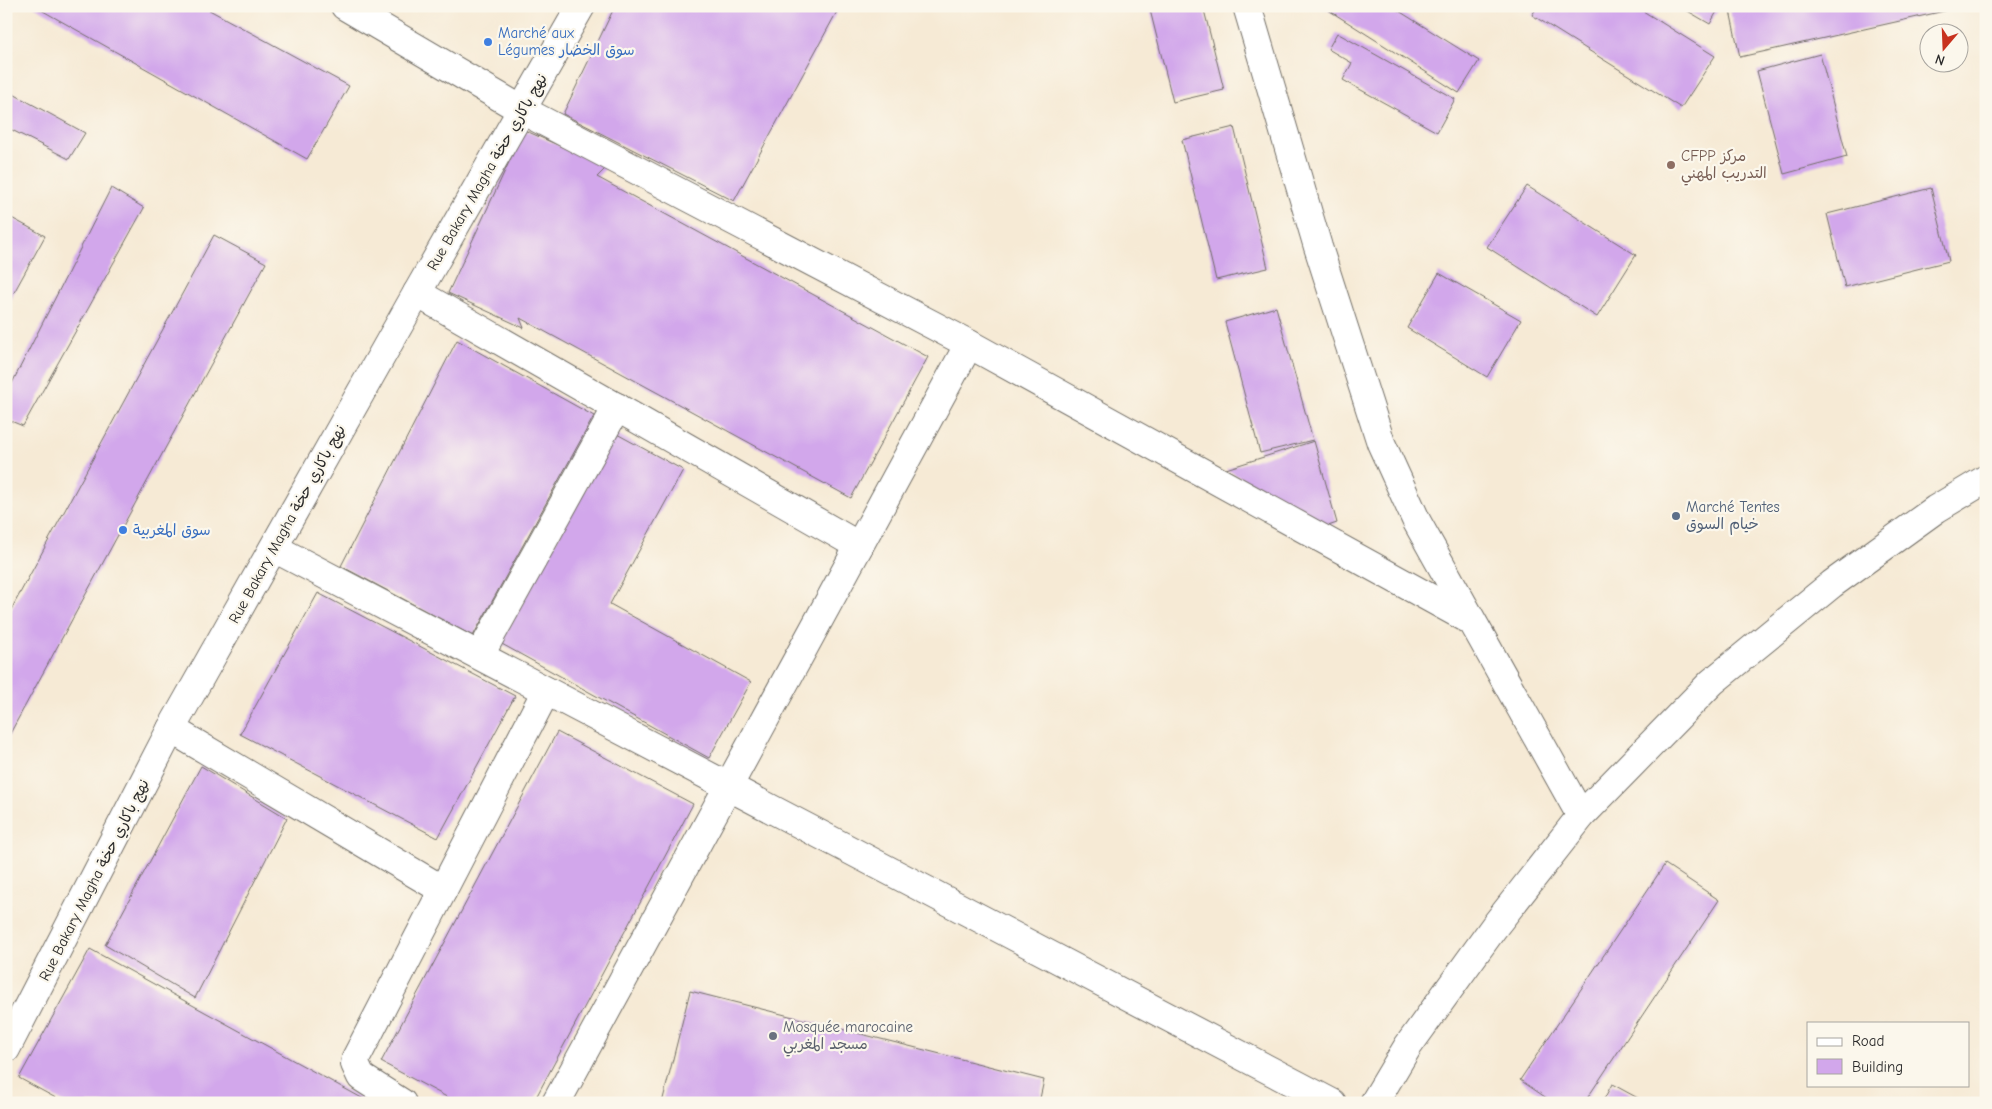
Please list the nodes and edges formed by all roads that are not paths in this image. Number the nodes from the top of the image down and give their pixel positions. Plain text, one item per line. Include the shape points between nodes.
1 (345, 6) edge
2 (582, 6) edge
3 (1247, 6) edge
4 (522, 110) junction
5 (417, 293) junction
6 (969, 344) junction
7 (617, 407) junction
8 (1986, 479) edge
9 (859, 546) junction
10 (274, 548) junction
11 (1470, 620) junction
12 (480, 655) junction
13 (546, 691) junction
14 (172, 729) junction
15 (728, 786) junction
16 (1581, 816) junction
17 (443, 890) junction
18 (6, 1049) edge
19 (402, 1103) edge
20 (556, 1103) edge
21 (1332, 1103) edge
22 (1374, 1103) edge

1 - 4 street
2 - 4 street, Rue Bakary Magha نهج باكاري حخة
3 - 11 street via 1318,247 1382,442 1416,522
4 - 5 street, Rue Bakary Magha نهج باكاري حخة
4 - 6 street
5 - 7 street
5 - 10 street, Rue Bakary Magha نهج باكاري حخة
6 - 9 street
6 - 11 street
7 - 9 street
7 - 12 street
8 - 16 street via 1936,509 1832,584 1712,682
9 - 15 street
10 - 12 street
10 - 14 street, Rue Bakary Magha نهج باكاري حخة
11 - 16 street
12 - 13 street
13 - 15 street
13 - 17 street
14 - 17 street
14 - 18 street, Rue Bakary Magha نهج باكاري حخة
15 - 20 street
15 - 21 street
16 - 22 street via 1488,935 1408,1046
17 - 19 street via 356,1058 361,1077

